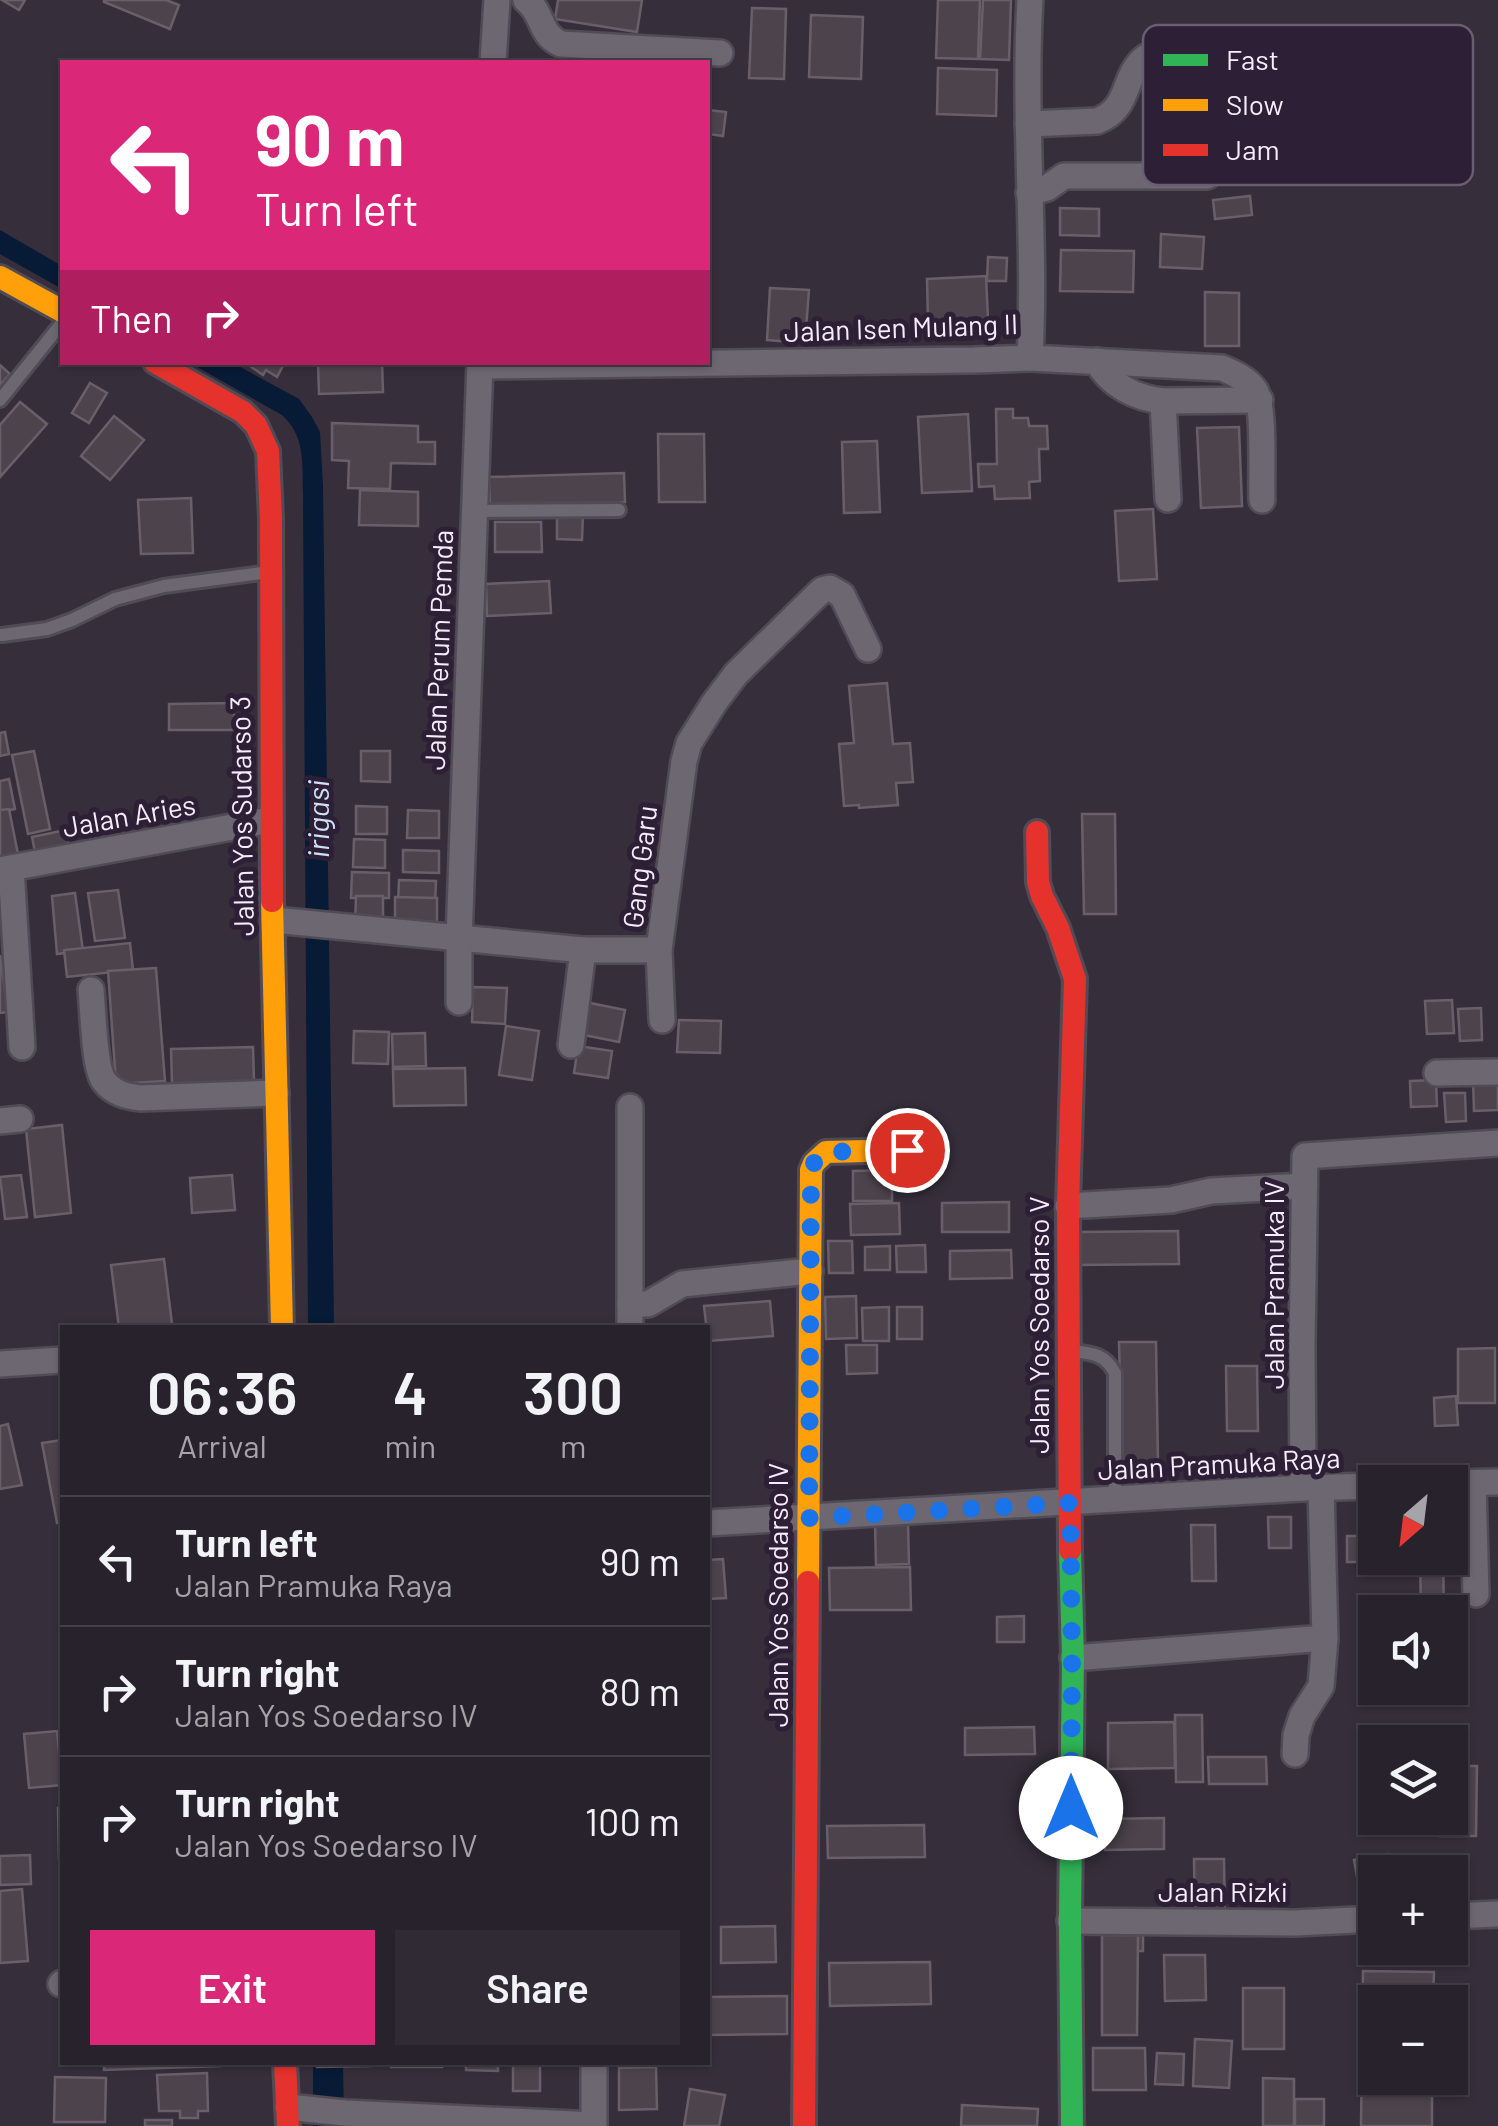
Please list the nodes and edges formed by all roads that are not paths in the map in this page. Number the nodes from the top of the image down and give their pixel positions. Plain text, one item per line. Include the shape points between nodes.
1 (497, 0) edge
2 (526, 0) edge
3 (1030, 0) edge
4 (720, 53) dead end
5 (493, 60) edge
6 (1143, 60) edge
7 (1028, 124) junction
8 (1143, 176) edge
9 (1030, 193) junction
10 (0, 277) edge
11 (60, 310) edge
12 (60, 325) edge
13 (1030, 358) junction
14 (710, 361) edge
15 (1097, 361) junction
16 (160, 365) edge
17 (480, 365) edge
18 (0, 400) edge
19 (1260, 400) junction
20 (1163, 401) junction
21 (1168, 500) dead end
22 (1262, 500) dead end
23 (619, 510) dead end
24 (473, 511) junction
25 (271, 571) junction
26 (2, 635) edge
27 (868, 650) dead end
28 (270, 820) junction
29 (1037, 832) dead end
30 (6, 869) edge
31 (285, 920) junction
32 (459, 939) junction
33 (583, 950) junction
34 (659, 950) junction
35 (91, 990) dead end
36 (459, 1002) dead end
37 (662, 1020) dead end
38 (571, 1044) dead end
39 (22, 1046) dead end
40 (1498, 1072) edge
41 (1436, 1073) dead end
42 (276, 1093) junction
43 (630, 1107) dead end
44 (1498, 1143) edge
45 (907, 1150) dead end
46 (1304, 1186) junction
47 (1068, 1206) junction
48 (810, 1270) junction
49 (630, 1316) edge
50 (282, 1325) edge
51 (1069, 1351) junction
52 (60, 1360) edge
53 (0, 1364) edge
54 (1474, 1483) edge
55 (1358, 1487) edge
56 (1312, 1488) junction
57 (1115, 1500) junction
58 (1070, 1503) junction
59 (809, 1518) junction
60 (710, 1523) edge
61 (1476, 1594) dead end
62 (1324, 1638) junction
63 (1072, 1658) junction
64 (1295, 1754) dead end
65 (1498, 1914) edge
66 (1468, 1915) edge
67 (1070, 1921) junction
68 (1358, 1921) edge
69 (285, 2065) edge
70 (594, 2065) edge
71 (296, 2114) edge
72 (594, 2125) edge
73 (804, 2126) edge
74 (1072, 2126) edge

1 - 5 street
2 - 4 street via 545,33 561,44
3 - 7 street, Jalan Isen Mulang II
6 - 7 street via 1106,118
7 - 9 street, Jalan Isen Mulang II
8 - 9 street via 1064,176
9 - 13 street, Jalan Isen Mulang II
10 - 11 street
12 - 18 lane
13 - 14 street, Jalan Isen Mulang II
13 - 15 street
15 - 19 street via 1222,368 1251,385
15 - 20 street via 1124,390
16 - 25 street, Jalan Yos Sudarso 3 via 242,412 264,439
17 - 24 street, Jalan Perum Pemda
19 - 20 street
19 - 22 street
20 - 21 street
23 - 24 lane
24 - 32 street, Jalan Perum Pemda
25 - 26 lane via 164,586 46,629
25 - 28 street, Jalan Yos Sudarso 3
27 - 34 street, Gang Garu via 842,595 822,590 714,702 684,761
28 - 30 street, Jalan Aries
28 - 31 street, Jalan Yos Sudarso 3
29 - 47 street, Jalan Yos Soedarso V via 1038,882 1075,978
30 - 39 street
31 - 32 street, Gang Garu
31 - 42 street, Jalan Yos Sudarso 3
32 - 33 street, Gang Garu
32 - 36 street, Jalan Perum Pemda
33 - 34 street, Gang Garu
33 - 38 street
34 - 37 street
35 - 42 street via 99,1072 112,1090 140,1098
40 - 41 street
42 - 50 street, Jalan Yos Sudarso 3
43 - 49 street
44 - 46 street, Jalan Pramuka IV via 1305,1156
45 - 48 street, Jalan Yos Soedarso IV via 826,1152 814,1163
46 - 47 street
46 - 56 street, Jalan Pramuka IV
47 - 51 street, Jalan Yos Soedarso V
48 - 49 street via 691,1282
48 - 59 street, Jalan Yos Soedarso IV
51 - 57 lane via 1094,1354 1115,1373
51 - 58 street, Jalan Yos Soedarso V
52 - 53 street
54 - 61 street
55 - 56 street, Jalan Pramuka Raya
56 - 57 street, Jalan Pramuka Raya
56 - 62 street, Jalan Pramuka IV
57 - 58 street, Jalan Pramuka Raya
58 - 59 street, Jalan Pramuka Raya
58 - 63 street, Jalan Yos Soedarso V
59 - 60 street, Jalan Pramuka Raya
59 - 73 street, Jalan Yos Soedarso IV
62 - 63 street
62 - 64 street, Jalan Pramuka IV via 1322,1686 1302,1716
63 - 67 street, Jalan Yos Soedarso V
65 - 66 street
67 - 68 street, Jalan Rizki
67 - 74 street, Jalan Yos Soedarso V
69 - 71 street
70 - 72 street
71 - 72 street

